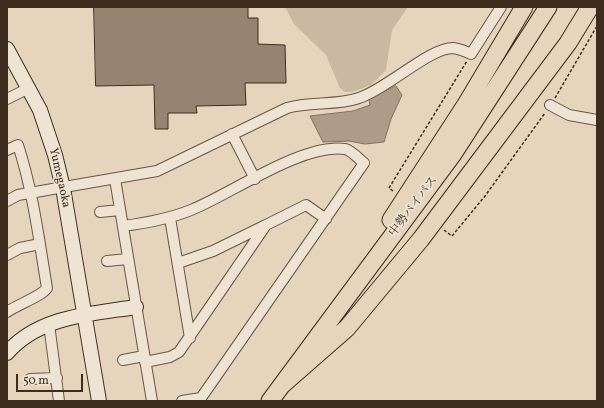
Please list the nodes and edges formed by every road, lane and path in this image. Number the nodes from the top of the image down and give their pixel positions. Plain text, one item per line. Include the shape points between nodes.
1 (501, 7) edge
2 (524, 7) edge
3 (548, 7) edge
4 (590, 7) edge
5 (597, 26) edge
6 (7, 49) edge
7 (471, 54) junction
8 (29, 88) junction
9 (7, 99) edge
10 (550, 105) junction
11 (597, 120) edge
12 (232, 134) junction
13 (7, 150) edge
14 (115, 179) junction
15 (255, 179) junction
16 (63, 188) junction
17 (32, 193) junction
18 (396, 193) dead end
19 (7, 201) edge
20 (120, 210) junction
21 (100, 212) dead end
22 (170, 218) junction
23 (326, 219) junction
24 (266, 225) junction
25 (123, 226) junction
26 (444, 230) dead end
27 (40, 244) junction
28 (7, 255) edge
29 (128, 259) junction
30 (107, 262) dead end
31 (178, 264) junction
32 (136, 307) junction
33 (7, 312) edge
34 (84, 316) junction
35 (49, 324) junction
36 (190, 338) junction
37 (8, 350) edge
38 (145, 359) junction
39 (123, 360) dead end
40 (57, 378) junction
41 (30, 379) dead end
42 (283, 384) junction
43 (59, 401) edge
44 (99, 401) edge
45 (152, 401) edge
46 (182, 401) edge
47 (270, 401) edge

1 - 7 street
2 - 42 highway via 439,148
3 - 42 highway, 中勢バイパス via 453,154
4 - 42 highway via 568,43 421,240 347,328
5 - 10 path
6 - 8 street, Yumegaoka
7 - 12 street via 453,48 438,51 373,93 349,101 295,106
7 - 18 path via 389,188
8 - 9 street
8 - 16 street, Yumegaoka via 40,110
10 - 11 street via 569,115
10 - 26 path via 485,196 452,236
12 - 14 street via 157,170
12 - 15 street
13 - 17 street via 18,145
14 - 16 street
14 - 20 street
15 - 22 street via 193,210
15 - 23 street via 300,156 322,150 346,149 364,163
16 - 17 street
16 - 34 street, Yumegaoka
17 - 19 street via 18,195
17 - 27 street
20 - 21 street
20 - 25 street
22 - 25 street
22 - 31 street
23 - 24 street via 306,205
23 - 46 street via 201,398
24 - 31 street via 213,251
24 - 36 street
25 - 29 street
27 - 28 street via 20,248
27 - 33 street via 47,288 44,293
29 - 30 street
29 - 32 street
31 - 36 street
32 - 34 street
32 - 38 street
34 - 35 street
34 - 44 street, Yumegaoka
35 - 37 street
35 - 40 street
36 - 38 street via 176,356
38 - 39 street
38 - 45 street
40 - 41 street
40 - 43 street
42 - 47 highway, 中勢バイパス

